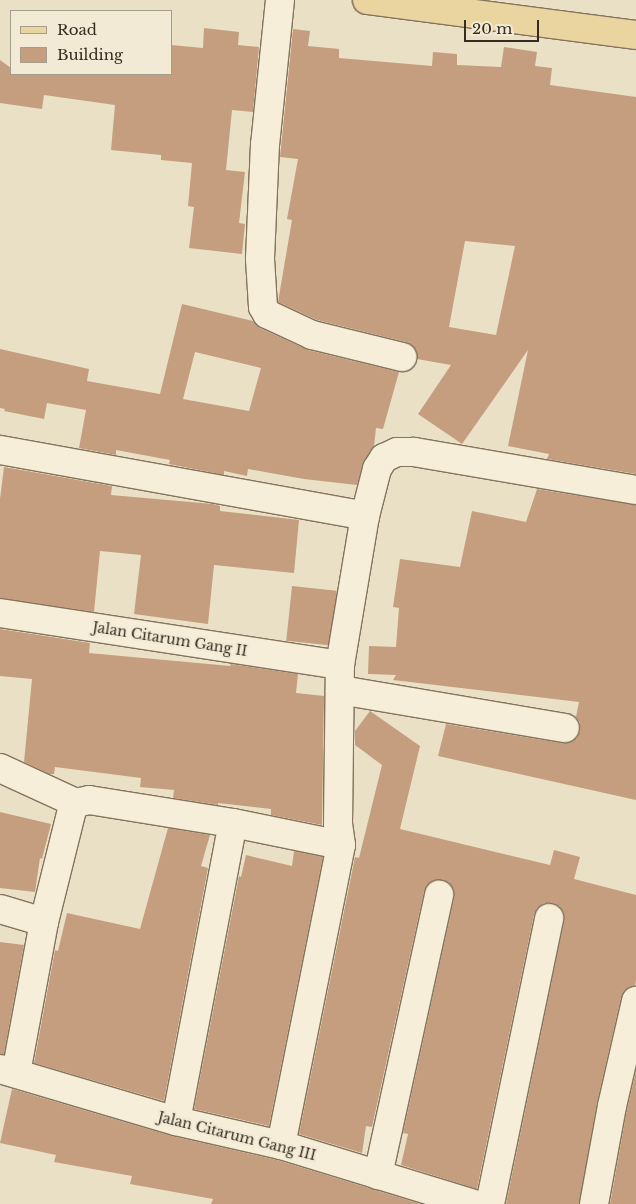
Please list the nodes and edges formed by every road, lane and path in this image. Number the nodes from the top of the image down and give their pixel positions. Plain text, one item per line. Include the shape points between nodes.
1 (280, 0) edge
2 (367, 0) edge
3 (636, 35) edge
4 (402, 357) dead end
5 (0, 450) edge
6 (636, 490) edge
7 (365, 516) junction
8 (0, 613) edge
9 (340, 678) junction
10 (565, 728) dead end
11 (0, 768) edge
12 (76, 803) junction
13 (233, 823) junction
14 (341, 845) junction
15 (439, 895) dead end
16 (0, 909) edge
17 (549, 918) dead end
18 (44, 922) junction
19 (636, 1001) edge
20 (8, 1071) edge
21 (176, 1121) junction
22 (281, 1145) junction
23 (378, 1175) junction
24 (474, 1204) edge
25 (490, 1204) edge
26 (594, 1204) edge

1 - 4 street via 265,144 260,259 262,307 267,314 312,335
2 - 3 main road
5 - 7 street
6 - 7 street via 414,452 397,452 384,458 377,469
7 - 9 street
8 - 9 street, Jalan Citarum Gang II
9 - 10 street, Jalan Citarum Gang II
9 - 14 street via 338,824
11 - 12 street
12 - 13 street via 89,800
12 - 18 street
13 - 14 street
13 - 21 street
14 - 22 street
15 - 23 street
16 - 18 street
17 - 25 street
18 - 20 street
19 - 26 street
20 - 21 street, Jalan Citarum Gang III
21 - 22 street, Jalan Citarum Gang III
22 - 23 street, Jalan Citarum Gang III
23 - 24 street, Jalan Citarum Gang III

